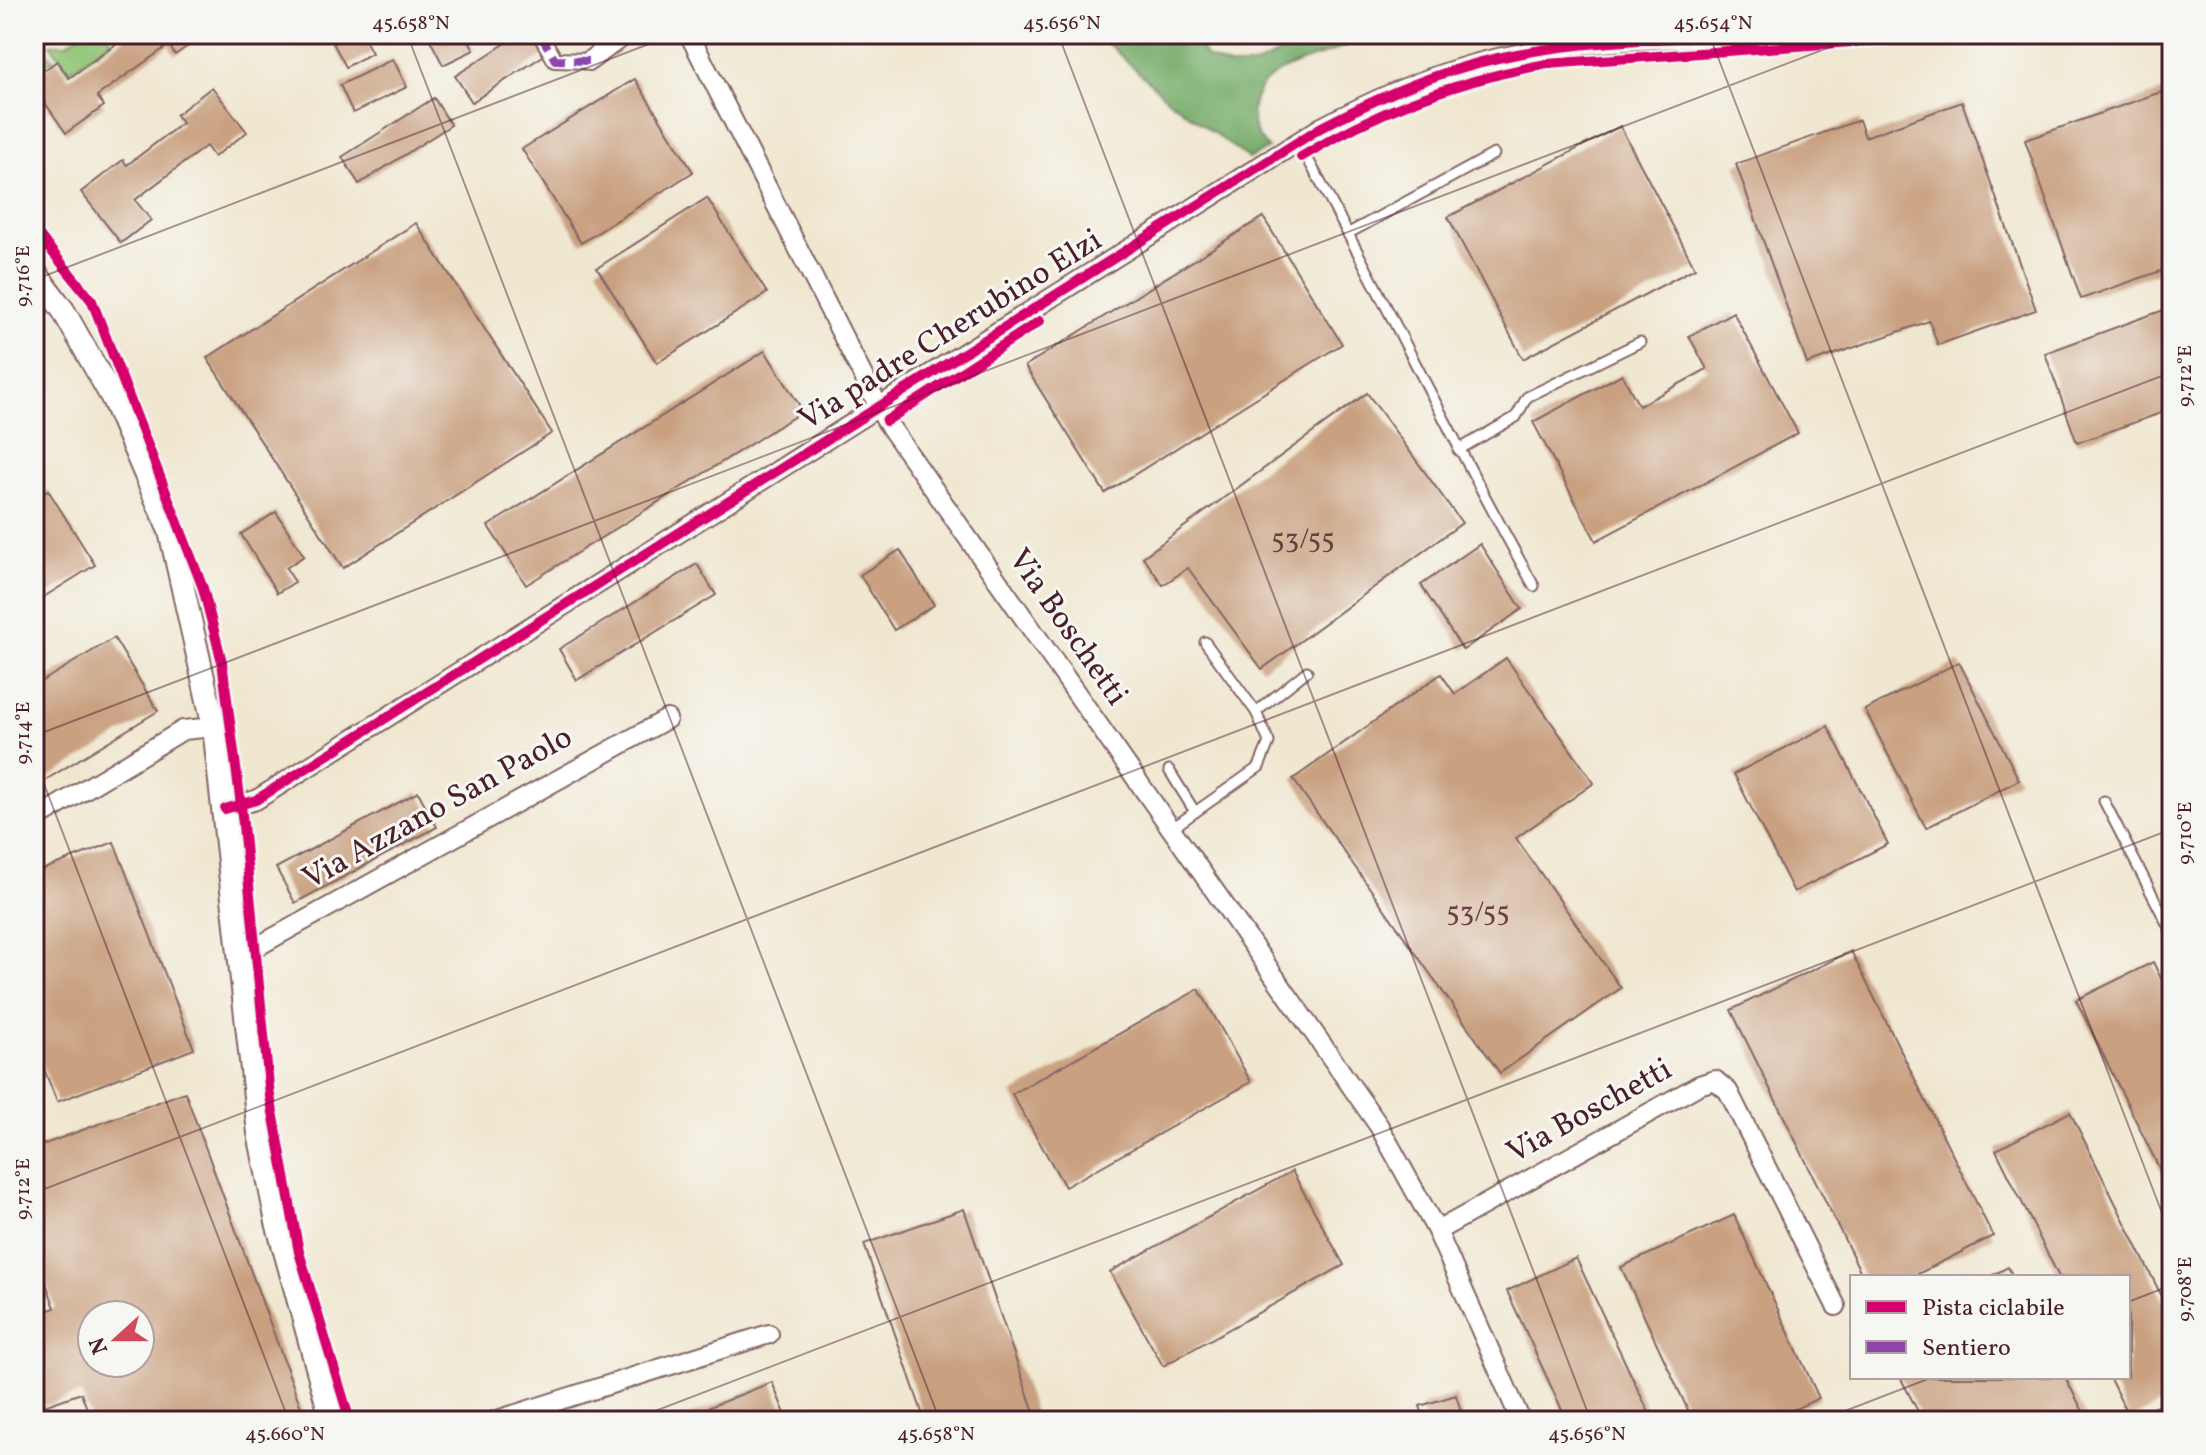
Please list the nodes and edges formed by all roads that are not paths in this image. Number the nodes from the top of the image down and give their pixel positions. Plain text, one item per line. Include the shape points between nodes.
1 (540, 34) edge
2 (626, 34) edge
3 (689, 34) edge
4 (1754, 34) edge
5 (589, 61) joint
6 (1295, 145) junction
7 (1494, 154) dead end
8 (1349, 233) junction
9 (34, 271) edge
10 (1640, 342) dead end
11 (878, 408) junction
12 (1458, 450) junction
13 (1534, 586) dead end
14 (1205, 642) dead end
15 (1307, 671) dead end
16 (1256, 712) junction
17 (667, 719) dead end
18 (214, 727) junction
19 (1169, 770) dead end
20 (2104, 801) dead end
21 (225, 809) junction
22 (1195, 812) junction
23 (34, 820) edge
24 (1171, 829) junction
25 (2172, 933) edge
26 (239, 951) junction
27 (1437, 1231) junction
28 (1836, 1306) dead end
29 (769, 1334) dead end
30 (332, 1421) edge
31 (494, 1421) edge
32 (1521, 1421) edge

1 - 5 street via 555,60
2 - 5 street
3 - 11 street, Via Boschetti
4 - 6 street, Via padre Cherubino Elzi via 1587,44 1469,65 1373,100
6 - 8 lane
6 - 11 street, Via padre Cherubino Elzi
7 - 8 lane
8 - 12 lane
9 - 18 street via 63,310 113,399 170,531
10 - 12 lane via 1527,397 1516,417
11 - 21 street, Via padre Cherubino Elzi via 256,800
11 - 24 street, Via Boschetti
12 - 13 lane
14 - 16 lane
15 - 16 lane
16 - 22 lane via 1269,742 1259,767
17 - 26 street, Via Azzano San Paolo via 253,949
18 - 21 street
18 - 23 street via 183,730
19 - 22 lane
20 - 25 lane
21 - 26 street
22 - 24 lane
24 - 27 street, Via Boschetti via 1379,1126
26 - 30 street via 259,1133
27 - 28 street, Via Boschetti via 1715,1080 1728,1091
27 - 32 street, Via Boschetti
29 - 31 street

